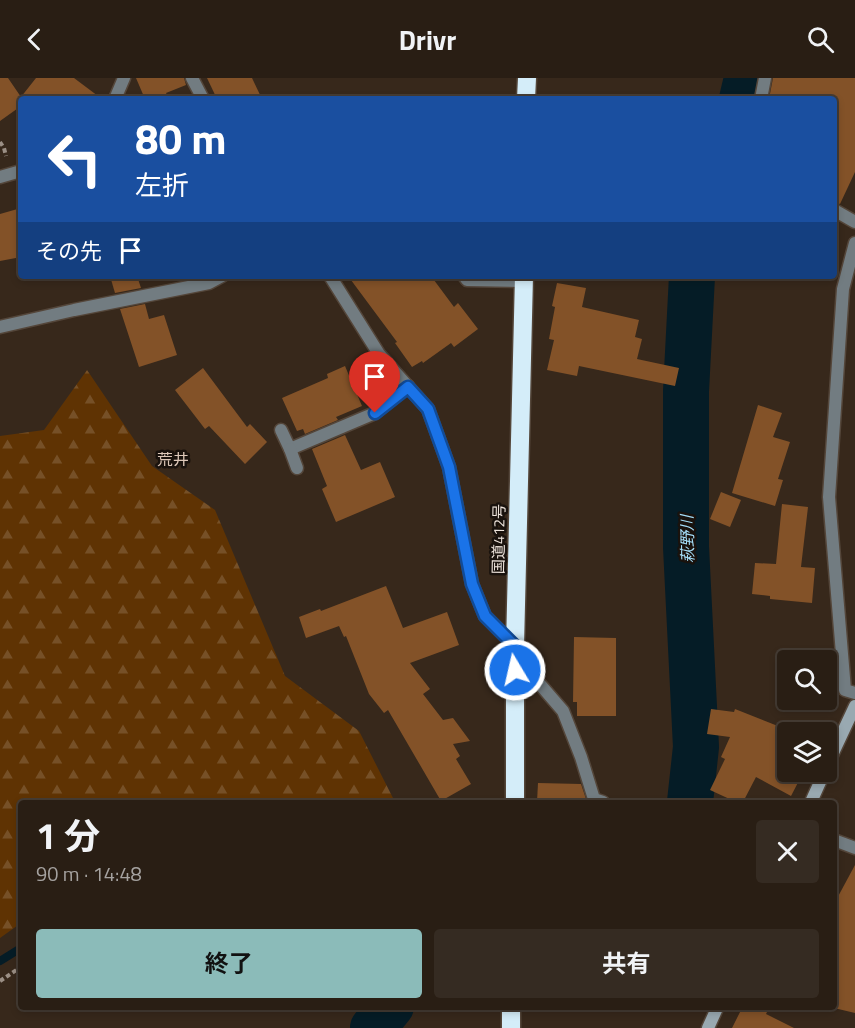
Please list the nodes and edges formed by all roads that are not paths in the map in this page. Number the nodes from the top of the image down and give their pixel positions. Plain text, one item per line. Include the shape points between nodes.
1 (124, 78) edge
2 (192, 78) edge
3 (527, 78) edge
4 (765, 78) edge
5 (115, 96) edge
6 (201, 96) edge
7 (526, 96) edge
8 (762, 96) edge
9 (18, 172) edge
10 (0, 177) edge
11 (837, 212) edge
12 (855, 222) edge
13 (855, 243) edge
14 (853, 257) edge
15 (216, 279) edge
16 (332, 279) edge
17 (466, 279) edge
18 (524, 279) edge
19 (0, 327) edge
20 (408, 387) junction
21 (281, 430) dead end
22 (290, 448) junction
23 (297, 468) dead end
24 (515, 646) junction
25 (515, 670) junction
26 (855, 693) edge
27 (855, 706) edge
28 (837, 746) edge
29 (820, 782) edge
30 (515, 800) edge
31 (597, 800) edge
32 (812, 800) edge
33 (837, 841) edge
34 (855, 848) edge
35 (511, 1010) edge
36 (716, 1010) edge
37 (511, 1028) edge
38 (708, 1028) edge

1 - 5 street
2 - 6 street
3 - 7 highway
4 - 8 street
9 - 10 street
11 - 12 street
13 - 14 street
14 - 26 street via 843,289 829,497 845,690
15 - 19 street
16 - 20 street via 379,354
17 - 18 street
18 - 24 highway, 国道412号
20 - 22 street via 375,413
20 - 24 street via 428,409 449,467 472,584 485,616
21 - 22 street
22 - 23 street
24 - 25 highway, 国道412号
25 - 30 highway, 国道412号
25 - 31 street via 538,682 563,711
27 - 28 street
29 - 32 street
33 - 34 street
35 - 37 highway
36 - 38 street

